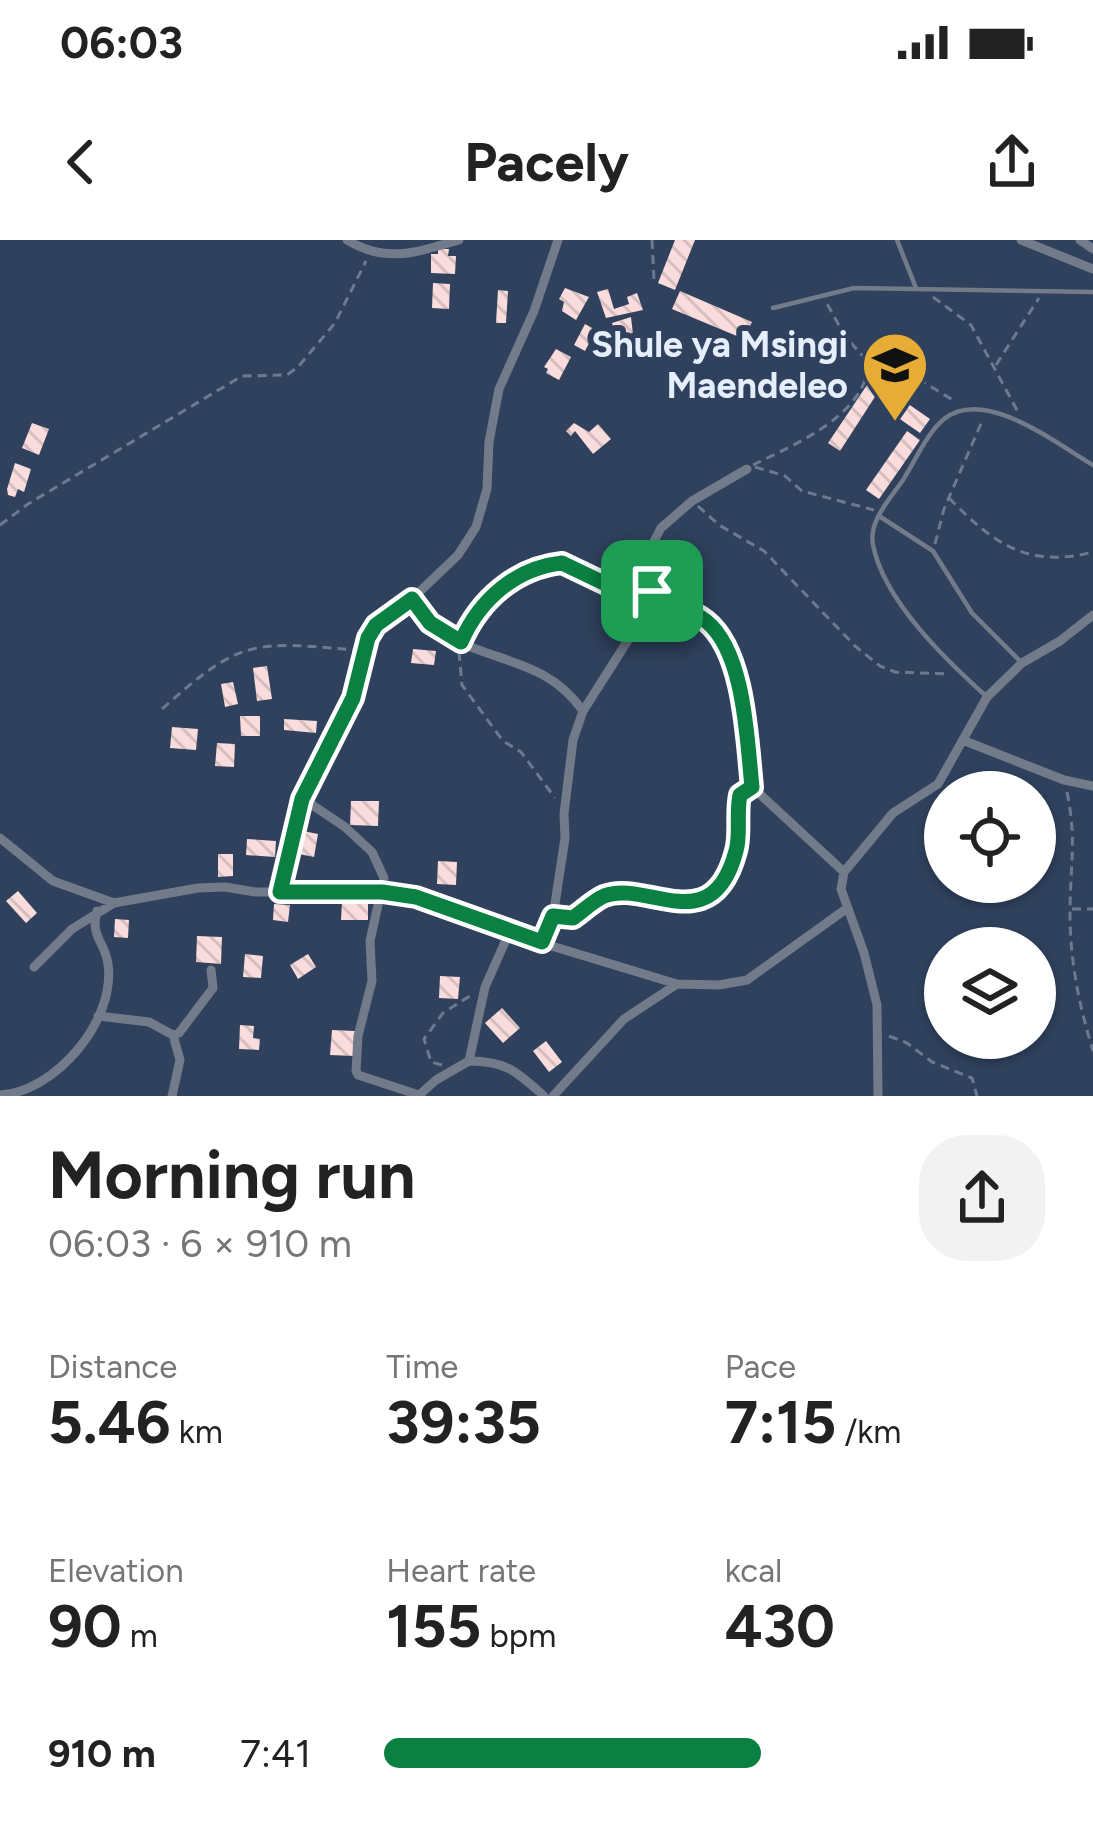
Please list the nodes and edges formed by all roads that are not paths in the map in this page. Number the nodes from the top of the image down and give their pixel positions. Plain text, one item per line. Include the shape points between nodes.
1 (347, 240) edge
2 (458, 240) edge
3 (558, 240) edge
4 (897, 240) edge
5 (1022, 240) edge
6 (1080, 240) edge
7 (1093, 249) edge
8 (1093, 269) edge
9 (919, 288) junction
10 (1093, 292) edge
11 (773, 308) dead end
12 (1093, 465) edge
13 (750, 467) road end
14 (880, 514) junction
15 (652, 597) junction
16 (412, 599) junction
17 (1093, 614) edge
18 (1022, 663) junction
19 (987, 697) junction
20 (583, 711) junction
21 (964, 741) junction
22 (1093, 786) edge
23 (302, 799) junction
24 (0, 838) edge
25 (844, 872) junction
26 (280, 892) junction
27 (382, 892) junction
28 (114, 903) junction
29 (846, 909) junction
30 (97, 911) junction
31 (509, 933) junction
32 (542, 942) junction
33 (34, 968) dead end
34 (212, 970) dead end
35 (677, 984) junction
36 (98, 1016) junction
37 (173, 1036) junction
38 (469, 1060) junction
39 (40, 1080) junction
40 (0, 1095) edge
41 (418, 1095) edge
42 (48, 1096) edge
43 (172, 1096) edge
44 (544, 1096) edge
45 (554, 1096) edge
46 (878, 1096) edge

1 - 2 street via 369,254 409,254
3 - 16 street via 500,388 476,526
4 - 9 lane
5 - 8 street
6 - 7 street
9 - 10 lane
9 - 11 lane via 854,288
12 - 14 lane via 1023,422 969,410 940,423
13 - 15 street via 661,528 652,545
14 - 18 lane via 933,551 972,614
14 - 19 lane via 872,542 886,577 915,621
15 - 20 street
15 - 25 street via 702,617 725,647 743,699 752,787
16 - 20 street via 430,623 528,666 561,685
16 - 23 street via 376,625 353,698
17 - 18 street
18 - 19 street
19 - 21 street
20 - 32 street via 553,916
21 - 22 street
21 - 25 street via 938,784 893,813
23 - 26 street
23 - 27 street via 372,852
24 - 28 street via 53,881
25 - 29 street
26 - 27 street
26 - 28 street via 181,889
27 - 31 street
27 - 41 street via 356,1071
28 - 30 street
29 - 35 street via 747,980
29 - 46 street via 871,976
30 - 33 street
30 - 36 street via 93,927 108,964
31 - 32 street
31 - 38 street via 485,987
32 - 35 street
34 - 37 street via 213,988
35 - 45 street via 624,1019
36 - 37 street via 149,1022
36 - 39 street via 81,1049
37 - 43 street via 180,1060
38 - 41 street
38 - 44 street via 512,1068
39 - 40 street
39 - 42 street

